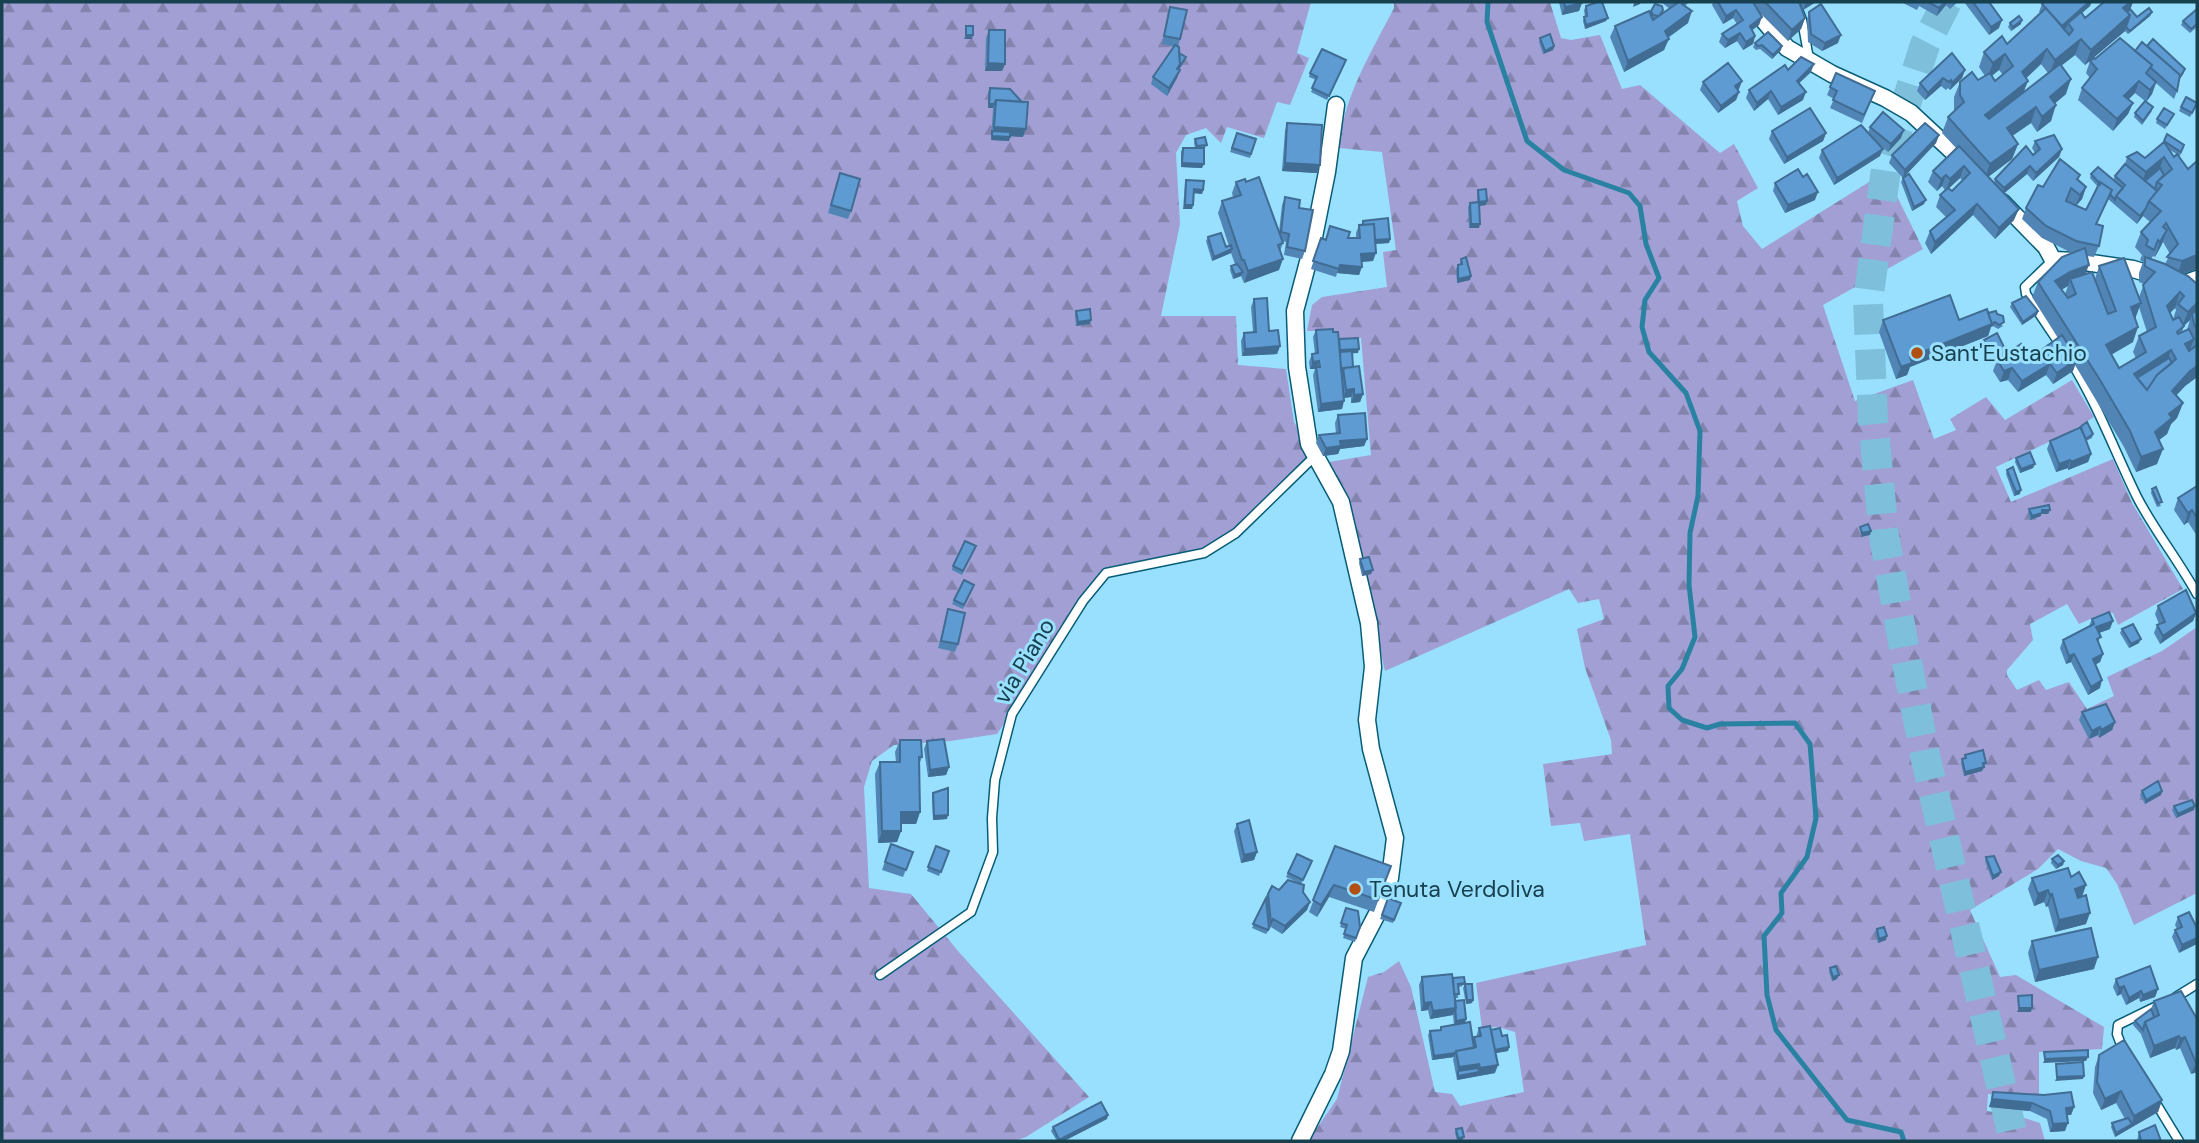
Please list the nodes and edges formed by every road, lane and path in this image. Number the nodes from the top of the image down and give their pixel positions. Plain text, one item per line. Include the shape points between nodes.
1 (1748, 2) edge
2 (1795, 2) edge
3 (1809, 59) junction
4 (1336, 104) dead end
5 (2053, 260) junction
6 (2190, 285) edge
7 (1315, 456) junction
8 (2197, 594) edge
9 (880, 975) dead end
10 (2197, 984) edge
11 (2127, 1056) edge
12 (2147, 1088) edge
13 (1300, 1141) edge
14 (2179, 1141) edge

1 - 3 street via 1787,48
2 - 3 lane
3 - 5 street via 1911,113 2046,247
4 - 7 street via 1327,172 1295,311 1300,399
5 - 6 street via 2133,269
5 - 8 lane via 2025,287 2026,294 2076,370 2138,499
7 - 9 lane, via Piano via 1236,533 1204,553 1106,573 1083,601 1012,714 995,780 993,852 971,912
7 - 13 street via 1340,502 1369,623 1374,667 1367,720 1395,838 1390,878 1354,958 1333,1074
10 - 11 lane via 2118,1025 2120,1045
12 - 14 lane

